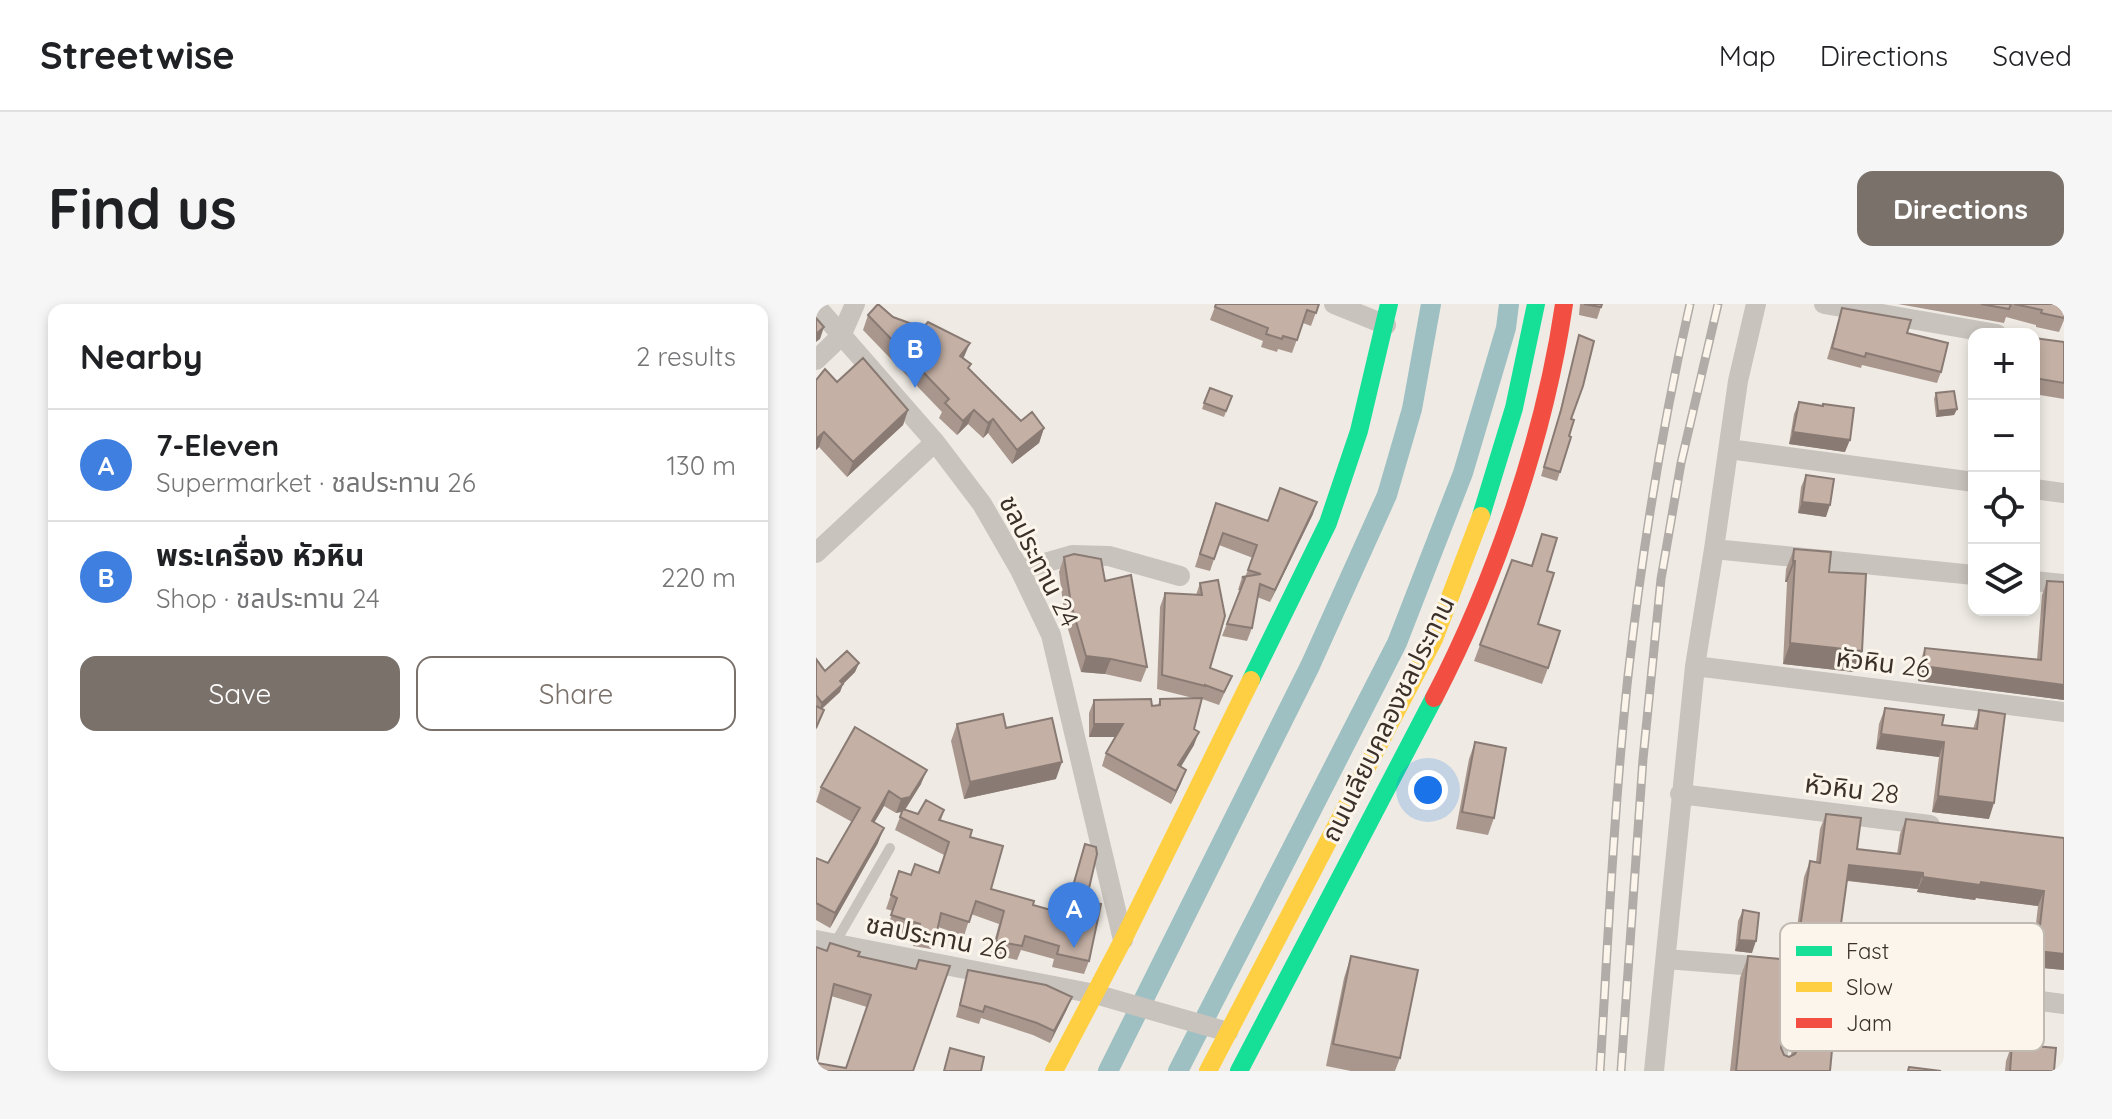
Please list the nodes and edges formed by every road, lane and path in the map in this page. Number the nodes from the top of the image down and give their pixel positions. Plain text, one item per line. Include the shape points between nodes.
1 (855, 304) edge
2 (1334, 304) edge
3 (1389, 304) edge
4 (1536, 304) edge
5 (1564, 304) edge
6 (1756, 304) edge
7 (1824, 304) edge
8 (816, 306) edge
9 (1386, 325) junction
10 (1968, 329) edge
11 (841, 336) junction
12 (816, 360) edge
13 (935, 442) junction
14 (1729, 449) junction
15 (1968, 481) edge
16 (2040, 490) edge
17 (2064, 493) edge
18 (1714, 549) junction
19 (816, 553) edge
20 (1020, 570) junction
21 (1968, 574) edge
22 (1180, 576) dead end
23 (2040, 582) edge
24 (2064, 584) edge
25 (1695, 666) junction
26 (2064, 712) edge
27 (1680, 794) junction
28 (1957, 828) edge
29 (890, 848) dead end
30 (1123, 940) junction
31 (825, 942) edge
32 (1666, 959) junction
33 (1780, 968) edge
34 (1095, 994) junction
35 (2044, 1001) edge
36 (2064, 1004) edge
37 (1228, 1032) junction
38 (1254, 1043) junction
39 (1783, 1051) edge
40 (1054, 1071) edge
41 (1208, 1071) edge
42 (1239, 1071) edge
43 (1654, 1071) edge
44 (1781, 1071) edge

1 - 11 street
2 - 9 street
3 - 9 street
4 - 37 street, ถนนเลียบคลองชลประทาน via 1514,408 1482,514 1434,639
5 - 38 street, ถนนเลียบคลองชลประทาน via 1541,415 1509,523 1459,650
6 - 14 street
7 - 10 street
8 - 11 street, ชลประทาน 24
9 - 30 street via 1328,523
11 - 12 street
11 - 13 street, ชลประทาน 24
13 - 19 street
13 - 20 street, ชลประทาน 24 via 982,504
14 - 15 street
14 - 18 street
16 - 17 street
18 - 21 street
18 - 25 street
20 - 22 street via 1072,555 1109,556
20 - 30 street, ชลประทาน 24 via 1051,635
23 - 24 street
25 - 26 street, หัวหิน 26
25 - 27 street
27 - 28 street, หัวหิน 28
27 - 32 street
29 - 31 lane
30 - 34 street
31 - 34 street, ชลประทาน 26
32 - 33 street
32 - 43 street
34 - 37 street, ชลประทาน 26
34 - 40 street
35 - 36 street
37 - 38 street
37 - 41 street, ถนนเลียบคลองชลประทาน
38 - 42 street, ถนนเลียบคลองชลประทาน
39 - 44 lane

